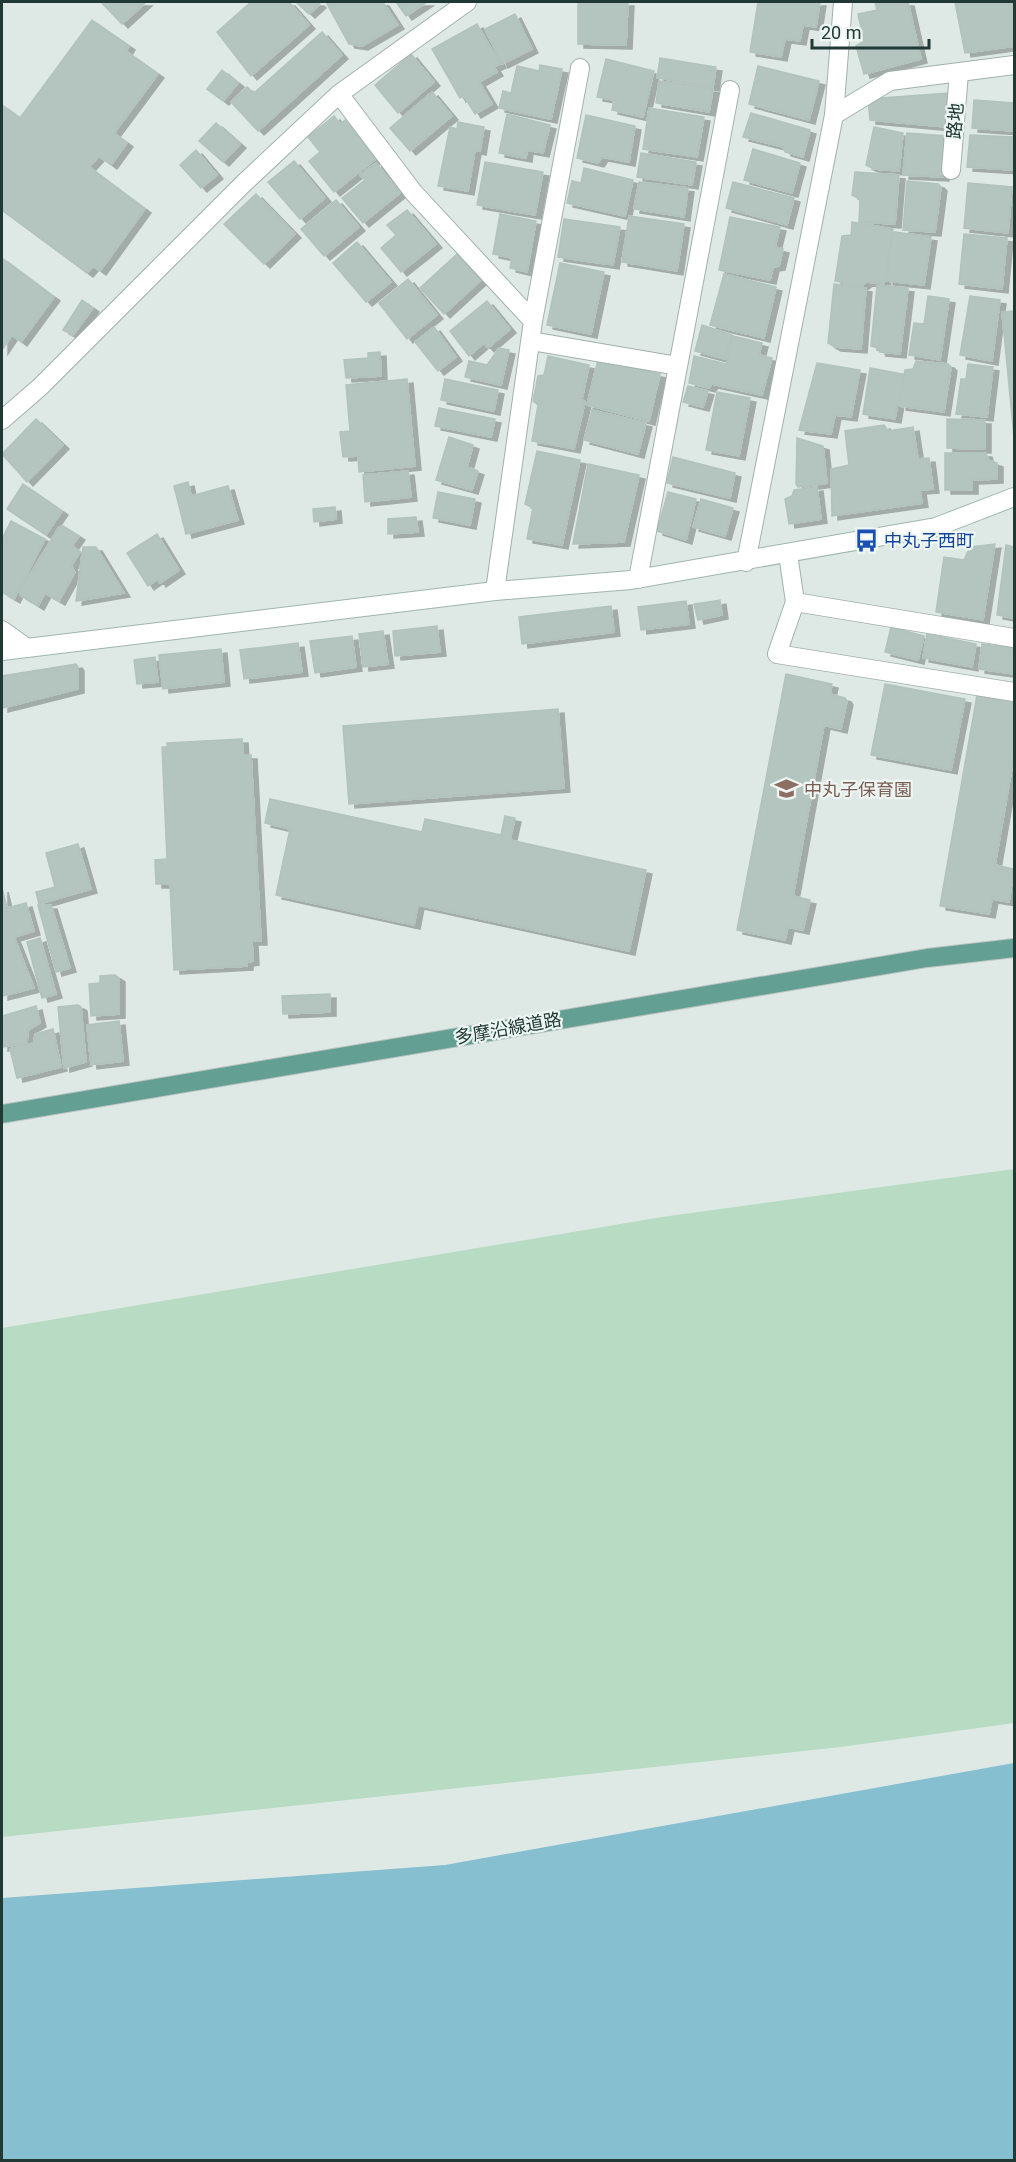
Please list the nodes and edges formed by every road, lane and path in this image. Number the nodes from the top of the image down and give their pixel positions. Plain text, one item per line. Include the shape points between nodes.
1 (467, 2) edge
2 (843, 2) edge
3 (1014, 65) edge
4 (580, 68) dead end
5 (959, 73) junction
6 (730, 90) dead end
7 (339, 94) junction
8 (834, 115) junction
9 (951, 170) dead end
10 (533, 321) junction
11 (531, 340) junction
12 (678, 366) junction
13 (2, 420) edge
14 (1014, 497) edge
15 (788, 554) junction
16 (746, 562) junction
17 (638, 579) junction
18 (495, 591) junction
19 (795, 602) junction
20 (2, 630) edge
21 (1014, 638) edge
22 (27, 648) junction
23 (2, 651) edge
24 (1014, 692) edge
25 (1014, 948) edge
26 (2, 1114) edge

1 - 7 street
2 - 8 street
3 - 5 street
4 - 10 street
5 - 8 street via 890,81
5 - 9 street, 路地
6 - 12 street
7 - 10 street via 414,193
7 - 13 street
8 - 16 street
10 - 11 street
11 - 12 street
11 - 18 street
12 - 17 street
14 - 15 street via 936,527
15 - 16 street
15 - 19 street
16 - 17 street
17 - 18 street
18 - 22 street
19 - 21 street
19 - 24 street via 777,654
20 - 22 street
22 - 23 street
25 - 26 main road, 多摩沿線道路 via 915,960

